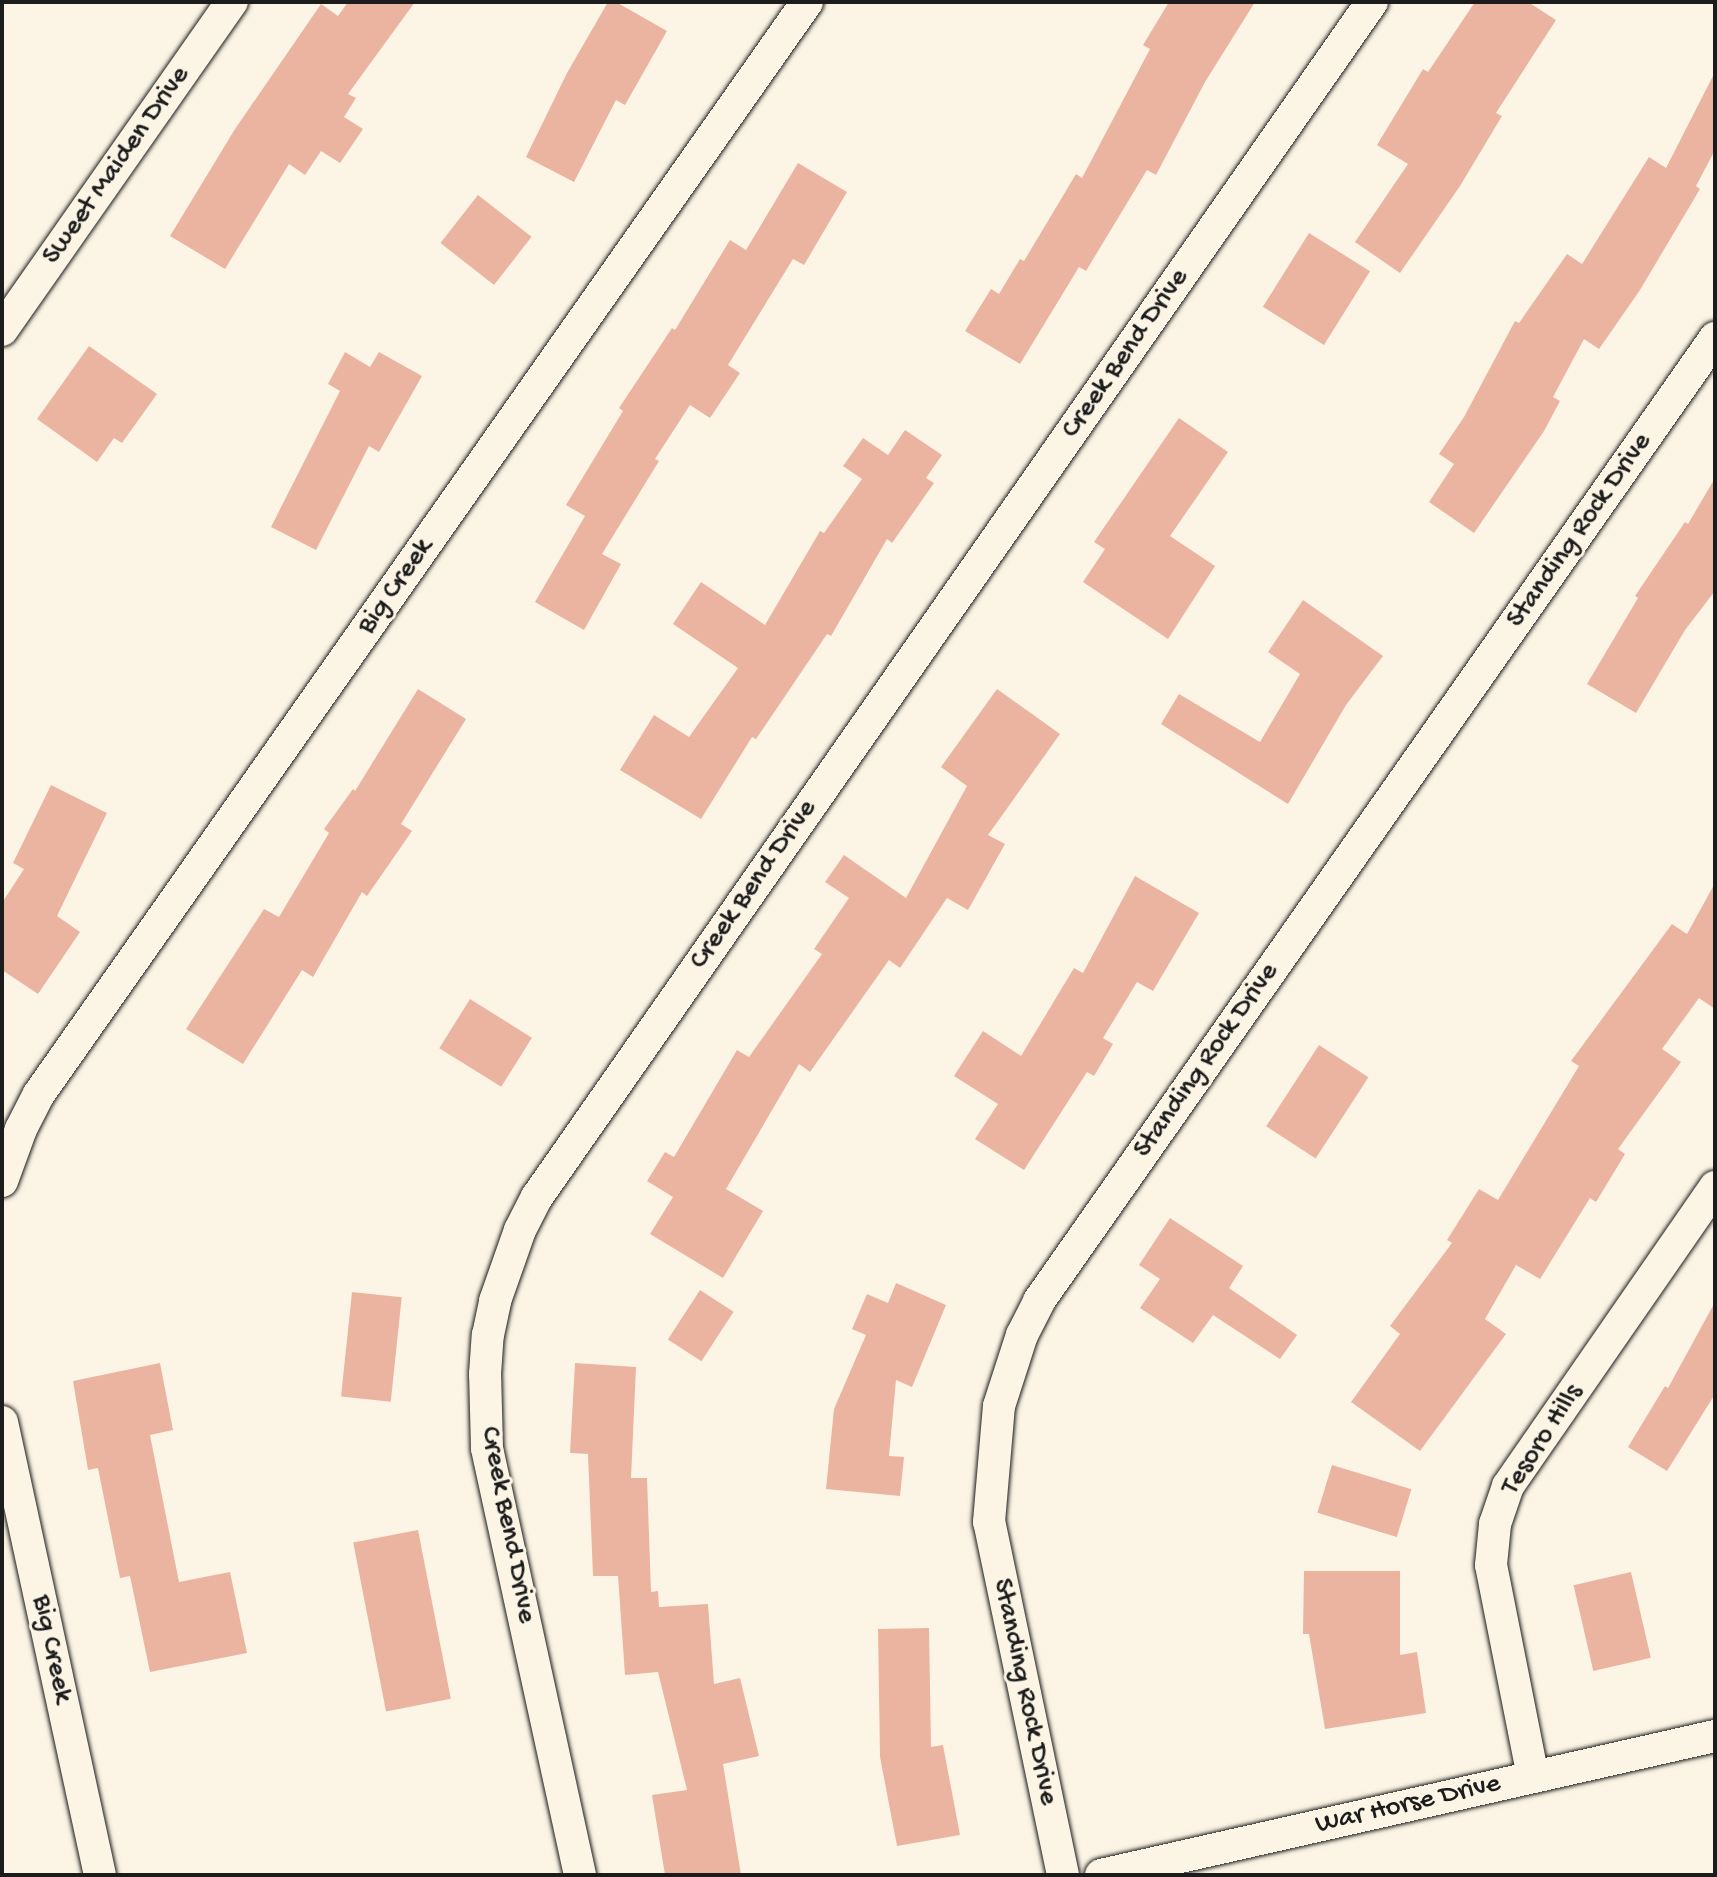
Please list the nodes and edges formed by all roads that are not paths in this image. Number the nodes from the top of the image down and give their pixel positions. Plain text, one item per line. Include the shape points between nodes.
1 (232, 2) edge
2 (807, 2) edge
3 (1372, 2) edge
4 (2, 330) edge
5 (1715, 338) edge
6 (2, 1181) edge
7 (1715, 1187) edge
8 (2, 1422) edge
9 (1715, 1736) edge
10 (1533, 1777) junction
11 (100, 1875) edge
12 (580, 1875) edge
13 (1063, 1875) edge
14 (1101, 1875) edge

1 - 4 street, Sweet Maiden Drive
2 - 6 street, Big Creek via 39,1094
3 - 12 street, Creek Bend Drive via 555,1171 520,1230 488,1335 487,1448
5 - 13 street, Standing Rock Drive via 1039,1301 1022,1335 999,1406 989,1522
7 - 10 street, Tesoro Hills via 1508,1486 1495,1524 1491,1565
8 - 11 street, Big Creek
9 - 10 street, War Horse Drive
10 - 14 street, War Horse Drive

